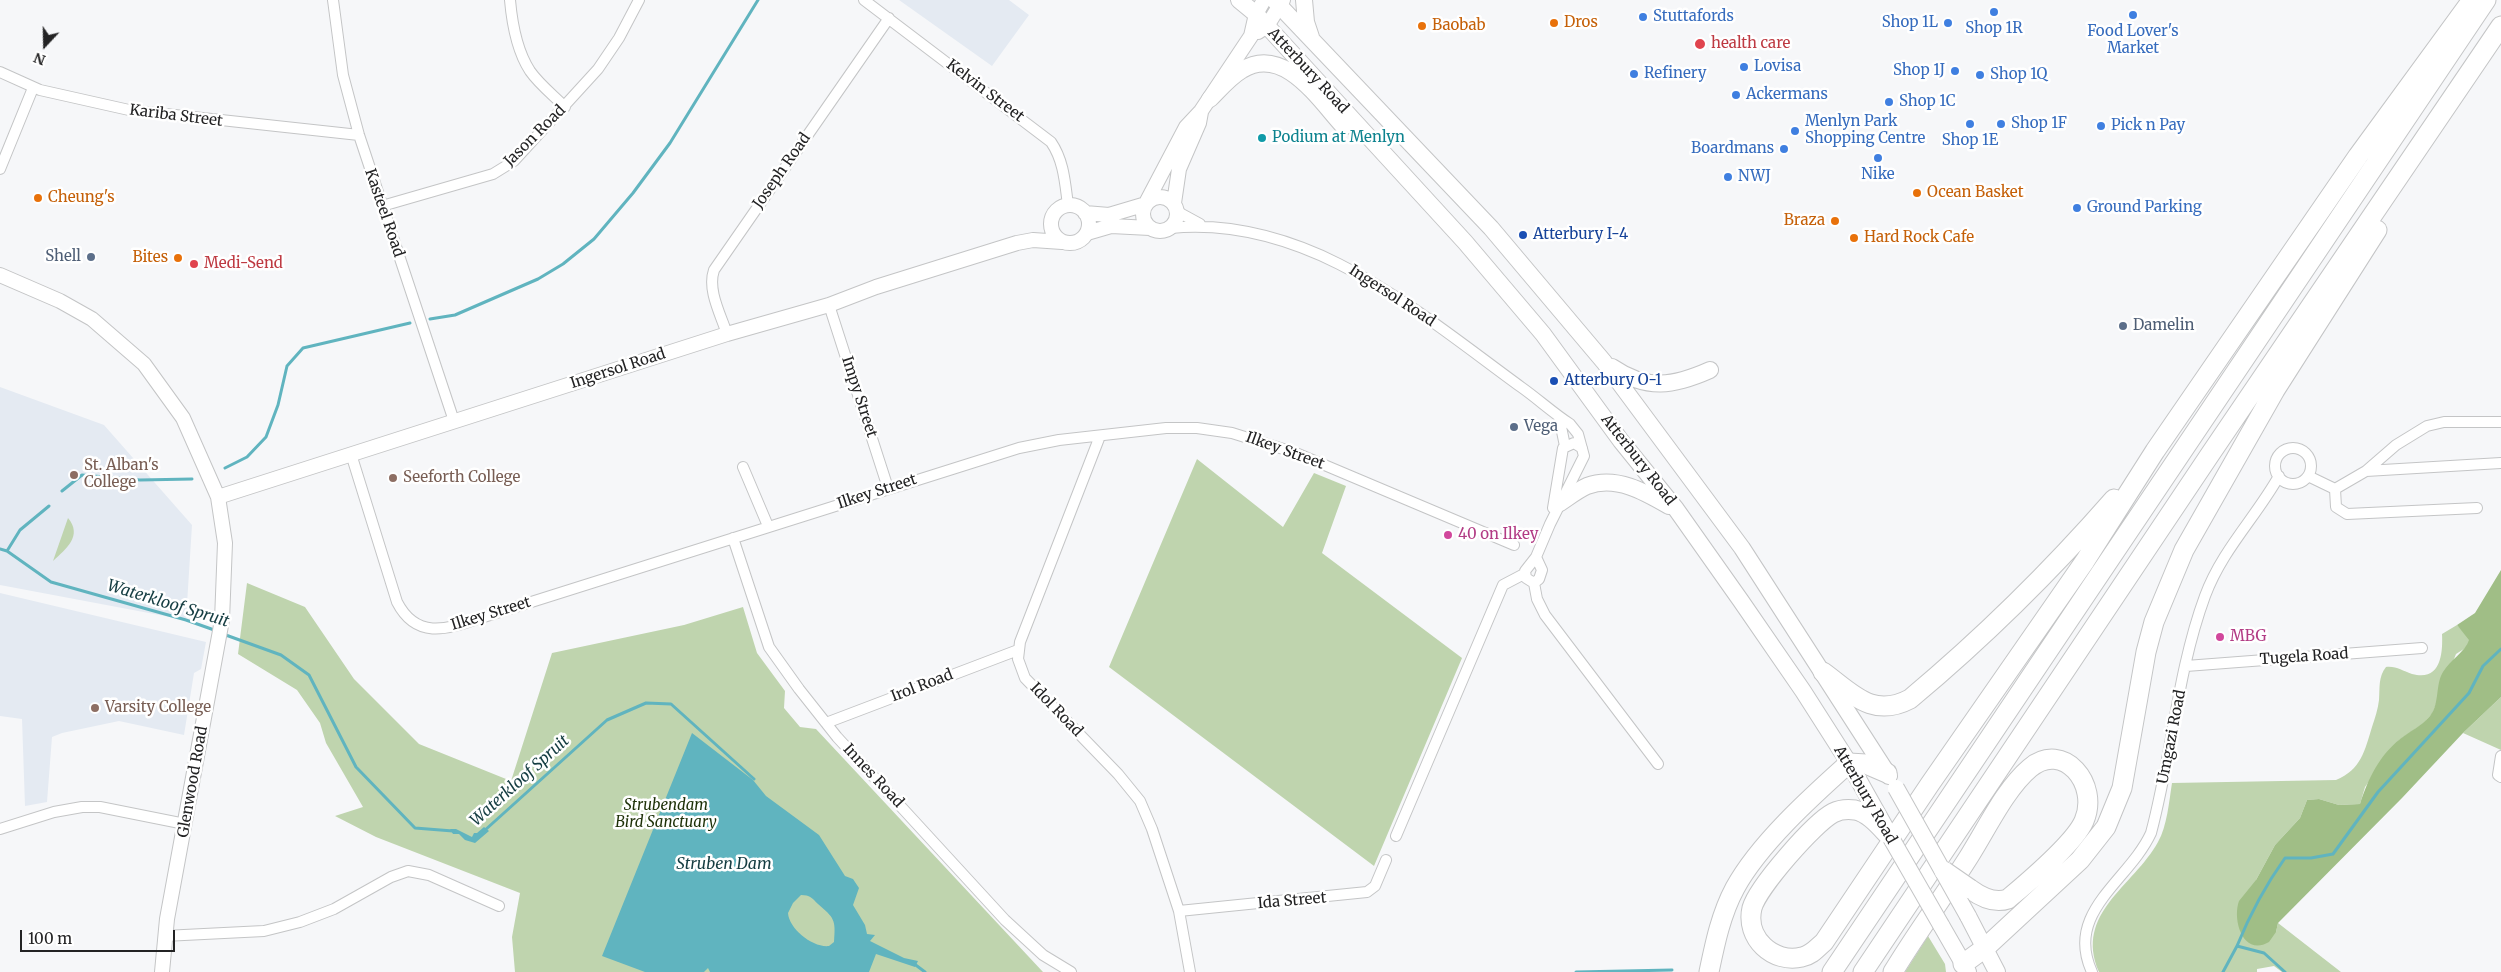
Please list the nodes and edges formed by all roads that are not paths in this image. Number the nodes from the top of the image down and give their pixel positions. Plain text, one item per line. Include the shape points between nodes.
1 (333, 0) edge
2 (510, 0) edge
3 (639, 0) edge
4 (864, 0) edge
5 (1239, 0) edge
6 (1304, 0) edge
7 (2472, 0) edge
8 (2486, 0) edge
9 (1279, 2) edge
10 (1260, 7) edge
11 (889, 18) junction
12 (1267, 26) junction
13 (2501, 26) edge
14 (1251, 36) junction
15 (1312, 39) junction
16 (0, 72) edge
17 (33, 88) junction
18 (1206, 105) junction
19 (565, 107) junction
20 (358, 135) junction
21 (2423, 140) junction
22 (0, 169) edge
23 (1146, 203) junction
24 (1431, 204) junction
25 (1068, 205) junction
26 (382, 206) junction
27 (1176, 207) junction
28 (1085, 212) junction
29 (1050, 221) junction
30 (1201, 225) junction
31 (1150, 228) junction
32 (1171, 228) junction
33 (1087, 233) junction
34 (1062, 242) junction
35 (1017, 243) junction
36 (0, 275) edge
37 (829, 305) junction
38 (727, 334) junction
39 (1604, 362) junction
40 (1710, 370) dead end
41 (1559, 417) junction
42 (454, 421) junction
43 (2501, 422) edge
44 (1100, 436) junction
45 (1565, 446) junction
46 (1582, 448) junction
47 (2155, 451) junction
48 (351, 454) junction
49 (1562, 460) junction
50 (1580, 463) junction
51 (2501, 463) edge
52 (743, 467) dead end
53 (2366, 471) junction
54 (2279, 476) junction
55 (2308, 476) junction
56 (2288, 482) junction
57 (888, 488) junction
58 (2335, 489) junction
59 (218, 497) junction
60 (2266, 499) junction
61 (1560, 503) junction
62 (2477, 508) dead end
63 (1676, 509) junction
64 (1550, 524) junction
65 (768, 526) junction
66 (733, 538) junction
67 (1514, 545) dead end
68 (1536, 557) junction
69 (1524, 574) junction
70 (1534, 583) junction
71 (2422, 648) dead end
72 (1018, 650) junction
73 (2186, 666) junction
74 (1822, 672) junction
75 (826, 723) junction
76 (2501, 756) edge
77 (1849, 763) junction
78 (1658, 764) dead end
79 (2501, 778) edge
80 (1892, 781) junction
81 (1870, 812) junction
82 (185, 824) junction
83 (0, 829) edge
84 (1396, 836) dead end
85 (1891, 838) joint
86 (1386, 860) dead end
87 (1944, 871) junction
88 (498, 906) dead end
89 (1179, 910) junction
90 (1904, 912) junction
91 (164, 936) junction
92 (1985, 948) junction
93 (1966, 968) edge
94 (162, 972) edge
95 (1071, 972) edge
96 (1190, 972) edge
97 (1709, 972) edge
98 (1832, 972) edge
99 (1864, 972) edge
100 (1878, 972) edge
101 (1893, 972) edge
102 (1997, 972) edge
103 (2092, 972) edge

1 - 20 street, Kasteel Road via 342,68
2 - 19 street via 526,63
3 - 19 street, Jason Road via 612,50
4 - 11 street, Kelvin Street
5 - 10 main road, Atterbury Road
6 - 15 main road
7 - 47 highway via 2370,140
8 - 98 highway
9 - 12 street
9 - 15 main road, Atterbury Road
10 - 12 main road, Atterbury Road
10 - 14 street
11 - 25 street, Kelvin Street via 1051,142 1060,160
11 - 38 street, Joseph Road via 714,270 712,289
12 - 14 street
12 - 24 main road, Atterbury Road
13 - 21 highway
14 - 18 street
15 - 39 main road, Atterbury Road via 1492,228
16 - 17 street, Kariba Street
17 - 20 street, Kariba Street via 129,110
17 - 22 street
18 - 23 street via 1190,121 1176,143
18 - 24 main road via 1246,67 1270,63 1282,66 1297,77 1400,183 1416,197
18 - 27 street via 1179,169
19 - 26 street, Jason Road via 514,161 502,169
20 - 26 street, Kasteel Road
21 - 90 highway
21 - 92 highway via 2386,216 2275,390 2184,550 2150,637 2122,788 2106,827 2080,860
23 - 27 street, Ingersol Road via 1162,196
23 - 28 street, Ingersol Road via 1109,215
23 - 31 street via 1143,220
24 - 63 main road, Atterbury Road via 1543,334
25 - 28 street, Ingersol Road
25 - 29 street, Ingersol Road via 1056,210
26 - 42 street, Kasteel Road
27 - 30 street, Ingersol Road
27 - 32 street via 1177,218
28 - 33 street via 1089,224
29 - 34 street via 1053,234
29 - 35 street, Ingersol Road
30 - 32 street, Ingersol Road
30 - 41 street, Ingersol Road via 1280,240 1344,265 1406,303
31 - 32 street, Ingersol Road via 1161,232
31 - 33 street, Ingersol Road via 1111,226
33 - 34 street, Ingersol Road via 1075,243
34 - 35 street, Ingersol Road via 1033,240
35 - 37 street, Ingersol Road
36 - 59 street, Glenwood Road via 92,319 144,364 184,418
37 - 38 street, Ingersol Road
37 - 57 street, Impy Street
38 - 42 street, Ingersol Road
39 - 40 main road via 1622,374 1652,384 1678,383
39 - 74 main road, Atterbury Road via 1742,548
41 - 45 street
41 - 46 street, Ingersol Road via 1574,429
42 - 48 street, Ingersol Road
43 - 53 street via 2434,424 2396,445
44 - 57 street, Ilkey Street via 1020,448
44 - 67 street, Ilkey Street via 1183,428 1242,436 1296,453
44 - 72 street
45 - 46 street via 1574,443
45 - 49 street via 1561,451
46 - 50 street via 1584,456
47 - 74 highway via 2043,577 1910,699 1888,707 1872,705
47 - 81 highway via 2085,562 1824,942 1804,957 1793,958 1770,952 1752,930 1752,908 1762,888 1818,824 1831,814 1847,810
48 - 59 street, Ingersol Road
48 - 66 street, Ilkey Street via 397,602 409,619 428,629 466,622
49 - 50 street via 1569,465
49 - 64 street
50 - 61 street
51 - 53 street
52 - 65 street
53 - 58 street
54 - 55 street via 2275,466 2279,455 2293,448 2308,455 2311,466
54 - 56 street
54 - 60 street, Umgazi Road
55 - 56 street via 2299,483
55 - 58 street
56 - 60 street, Umgazi Road
57 - 65 street, Ilkey Street
58 - 62 street via 2336,507 2347,514
59 - 82 street, Glenwood Road via 225,543 222,620
60 - 73 street, Umgazi Road via 2244,526 2206,594
61 - 63 main road via 1588,486 1610,483 1624,484
61 - 64 street
63 - 77 main road, Atterbury Road via 1803,691
64 - 68 street
65 - 66 street, Ilkey Street
66 - 75 street, Innes Road via 770,651
68 - 69 street
68 - 70 street via 1542,570
69 - 70 street
69 - 84 street via 1503,585
70 - 78 street via 1545,615
71 - 73 street, Tugela Road
72 - 75 street, Irol Road
72 - 89 street, Idol Road via 1018,663 1025,678 1140,801
73 - 103 street, Umgazi Road via 2151,833 2138,856 2101,900 2088,924 2085,947
74 - 80 main road, Atterbury Road
75 - 95 street, Innes Road via 1005,920 1043,955
76 - 79 street via 2498,775
77 - 80 highway via 1866,764
77 - 81 main road, Atterbury Road
77 - 97 highway via 1822,787 1750,865 1724,911
80 - 87 main road, Atterbury Road, bridge
81 - 85 highway
82 - 83 street via 100,807 82,807
82 - 91 street, Glenwood Road
85 - 93 main road, Atterbury Road, bridge
86 - 89 street, Ida Street via 1375,886 1367,892
87 - 92 main road, Atterbury Road, bridge
87 - 101 highway, bridge via 1970,889 1990,900 2008,899 2078,832 2088,809 2088,788 2080,774 2058,761 2047,760 2030,768 2000,807
88 - 91 street via 435,877 408,871 391,877 342,906 300,922 264,931
89 - 96 street, Idol Road
90 - 99 highway
90 - 100 highway
91 - 94 street, Glenwood Road
92 - 93 highway
92 - 102 main road, Atterbury Road

